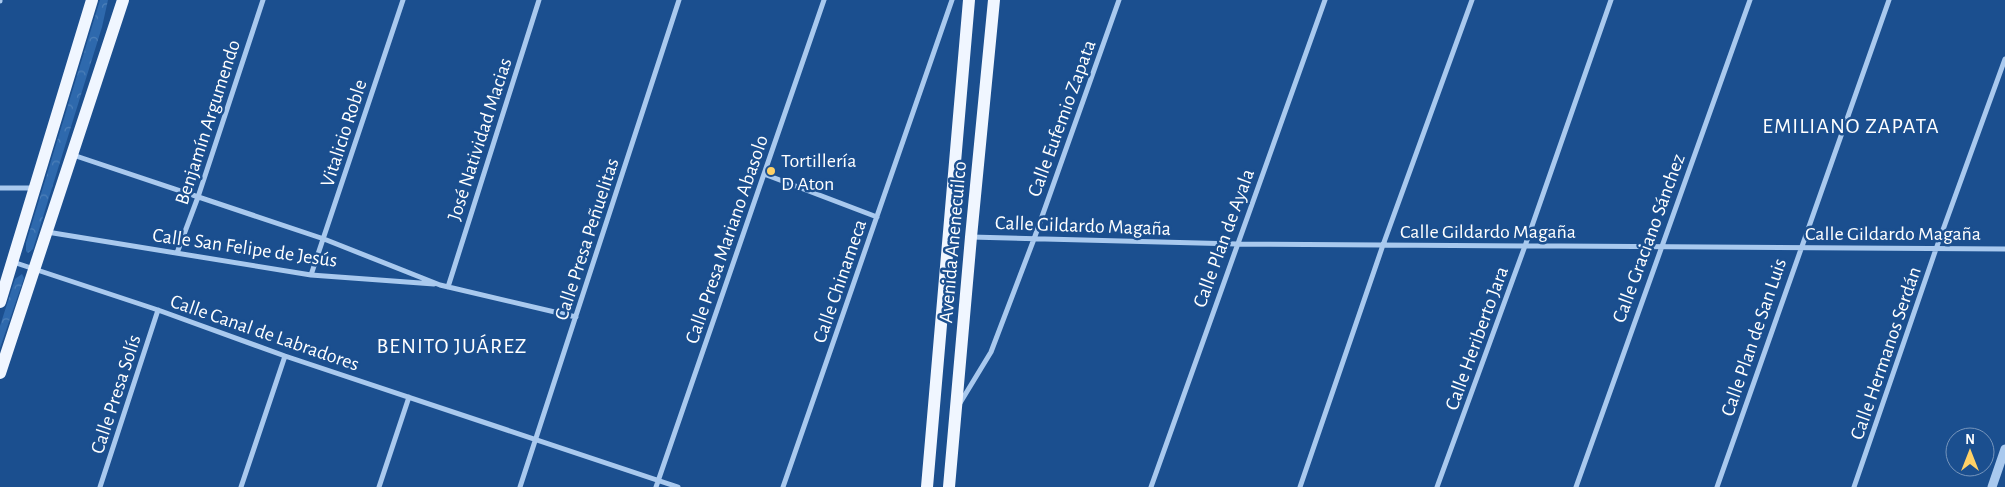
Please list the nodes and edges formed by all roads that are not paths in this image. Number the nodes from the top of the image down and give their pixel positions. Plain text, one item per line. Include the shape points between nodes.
1 (92, 0) edge
2 (124, 0) edge
3 (263, 0) edge
4 (403, 0) edge
5 (539, 0) edge
6 (679, 0) edge
7 (824, 0) edge
8 (952, 0) edge
9 (969, 0) edge
10 (994, 0) edge
11 (1120, 0) edge
12 (1325, 0) edge
13 (1472, 0) edge
14 (1611, 0) edge
15 (1750, 0) edge
16 (1889, 0) edge
17 (2005, 59) edge
18 (73, 154) junction
19 (764, 174) junction
20 (0, 188) edge
21 (35, 188) junction
22 (198, 197) junction
23 (877, 217) junction
24 (47, 232) junction
25 (971, 237) junction
26 (324, 239) junction
27 (1034, 239) junction
28 (1237, 244) junction
29 (1383, 245) junction
30 (1525, 246) junction
31 (1661, 247) junction
32 (1800, 248) junction
33 (1936, 249) junction
34 (2005, 249) edge
35 (177, 253) junction
36 (13, 262) junction
37 (35, 269) junction
38 (312, 275) junction
39 (440, 284) junction
40 (448, 287) junction
41 (0, 302) edge
42 (158, 310) junction
43 (576, 317) junction
44 (285, 356) junction
45 (0, 372) edge
46 (408, 397) junction
47 (956, 408) junction
48 (536, 439) junction
49 (2005, 449) edge
50 (658, 480) junction
51 (100, 487) edge
52 (241, 487) edge
53 (379, 487) edge
54 (520, 487) edge
55 (656, 487) edge
56 (678, 487) edge
57 (783, 487) edge
58 (928, 487) edge
59 (949, 487) edge
60 (1151, 487) edge
61 (1300, 487) edge
62 (1437, 487) edge
63 (1576, 487) edge
64 (1717, 487) edge
65 (1854, 487) edge
66 (1992, 487) edge

1 - 21 main road
2 - 18 main road
3 - 22 street, Benjamín Argumendo
4 - 26 street, Vitalicio Roble
5 - 40 street, José Natividad Macias
6 - 43 street, Calle Presa Peñuelitas
7 - 19 street, Calle Presa Mariano Abasolo
8 - 23 street, Calle Chinameca
9 - 58 main road, Avenida Anenecuilco
10 - 25 main road, Avenida Anenecuilco
11 - 27 street, Calle Eufemio Zapata
12 - 28 street, Calle Plan de Ayala
13 - 29 street
14 - 30 street, Calle Heriberto Jara
15 - 31 street, Calle Graciano Sánchez
16 - 32 street, Calle Plan de San Luis
17 - 33 street, Calle Hermanos Serdán
18 - 22 street, Calle San Felipe de Jesús
18 - 24 main road
19 - 23 street
19 - 50 street, Calle Presa Mariano Abasolo
20 - 21 street
21 - 36 main road
22 - 26 street, Calle San Felipe de Jesús
22 - 35 street, Benjamín Argumendo
23 - 57 street, Calle Chinameca
24 - 35 street, Calle San Felipe de Jesús
24 - 37 main road
25 - 27 street, Calle Gildardo Magaña
25 - 47 main road, Avenida Anenecuilco
26 - 38 street, Vitalicio Roble
26 - 39 street, Calle San Felipe de Jesús
27 - 28 street, Calle Gildardo Magaña
27 - 47 street, Calle Eufemio Zapata via 991,352
28 - 29 street, Calle Gildardo Magaña
28 - 60 street, Calle Plan de Ayala
29 - 30 street, Calle Gildardo Magaña
29 - 61 street
30 - 31 street, Calle Gildardo Magaña
30 - 62 street, Calle Heriberto Jara
31 - 32 street, Calle Gildardo Magaña
31 - 63 street, Calle Graciano Sánchez
32 - 33 street, Calle Gildardo Magaña
32 - 64 street, Calle Plan de San Luis
33 - 34 street, Calle Gildardo Magaña
33 - 65 street, Calle Hermanos Serdán
35 - 38 street, Calle San Felipe de Jesús
36 - 37 street, Calle Canal de Labradores
36 - 41 main road
37 - 42 street, Calle Canal de Labradores
37 - 45 main road
38 - 39 street, Calle San Felipe de Jesús
39 - 40 street, Calle San Felipe de Jesús
40 - 43 street, Calle San Felipe de Jesús
42 - 44 street, Calle Canal de Labradores
42 - 51 street, Calle Presa Solís
43 - 48 street, Calle Presa Peñuelitas
44 - 46 street, Calle Canal de Labradores
44 - 52 street
46 - 48 street, Calle Canal de Labradores
46 - 53 street
47 - 59 main road, Avenida Anenecuilco
48 - 50 street, Calle Canal de Labradores
48 - 54 street, Calle Presa Peñuelitas
49 - 66 street
50 - 55 street, Calle Presa Mariano Abasolo
50 - 56 street, Calle Canal de Labradores

